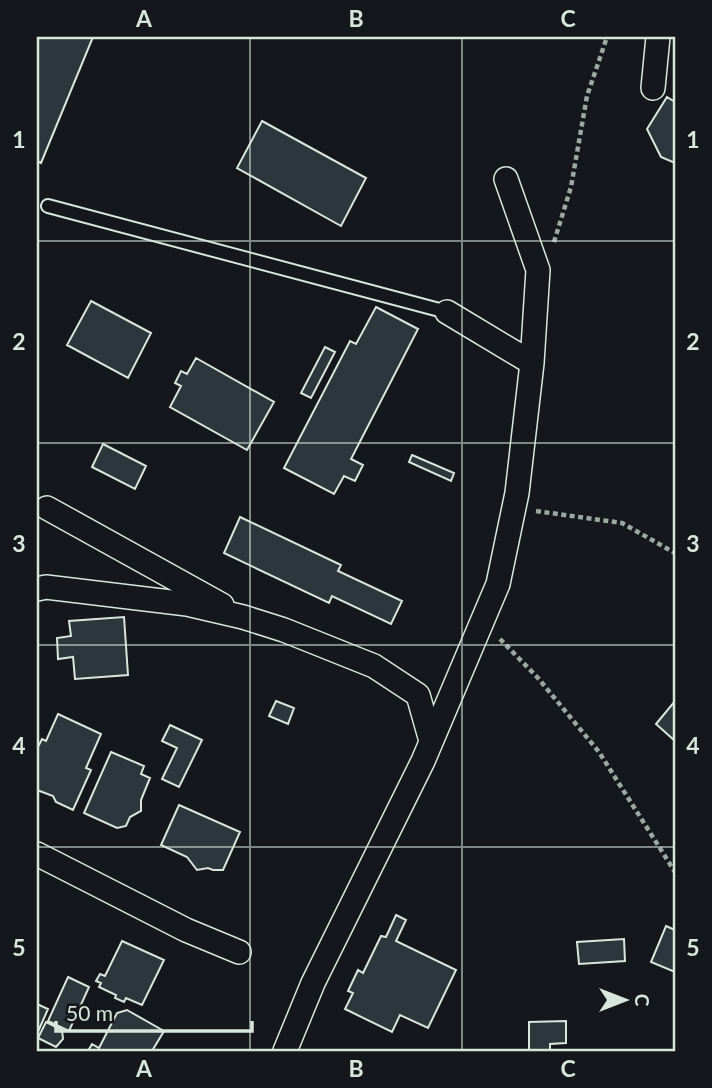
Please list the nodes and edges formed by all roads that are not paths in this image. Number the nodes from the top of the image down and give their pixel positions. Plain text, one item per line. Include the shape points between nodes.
1 (658, 37) edge
2 (653, 88) dead end
3 (506, 179) dead end
4 (48, 206) dead end
5 (447, 312) joint
6 (532, 363) junction
7 (47, 508) dead end
8 (37, 589) edge
9 (243, 617) junction
10 (431, 741) junction
11 (37, 854) edge
12 (239, 952) dead end
13 (285, 1051) edge

1 - 2 street
3 - 6 street via 538,270
4 - 5 lane
5 - 6 street
6 - 10 street via 514,508 498,584
7 - 9 street
8 - 9 street via 187,604
9 - 10 street via 374,666 418,695
10 - 13 street
11 - 12 street

